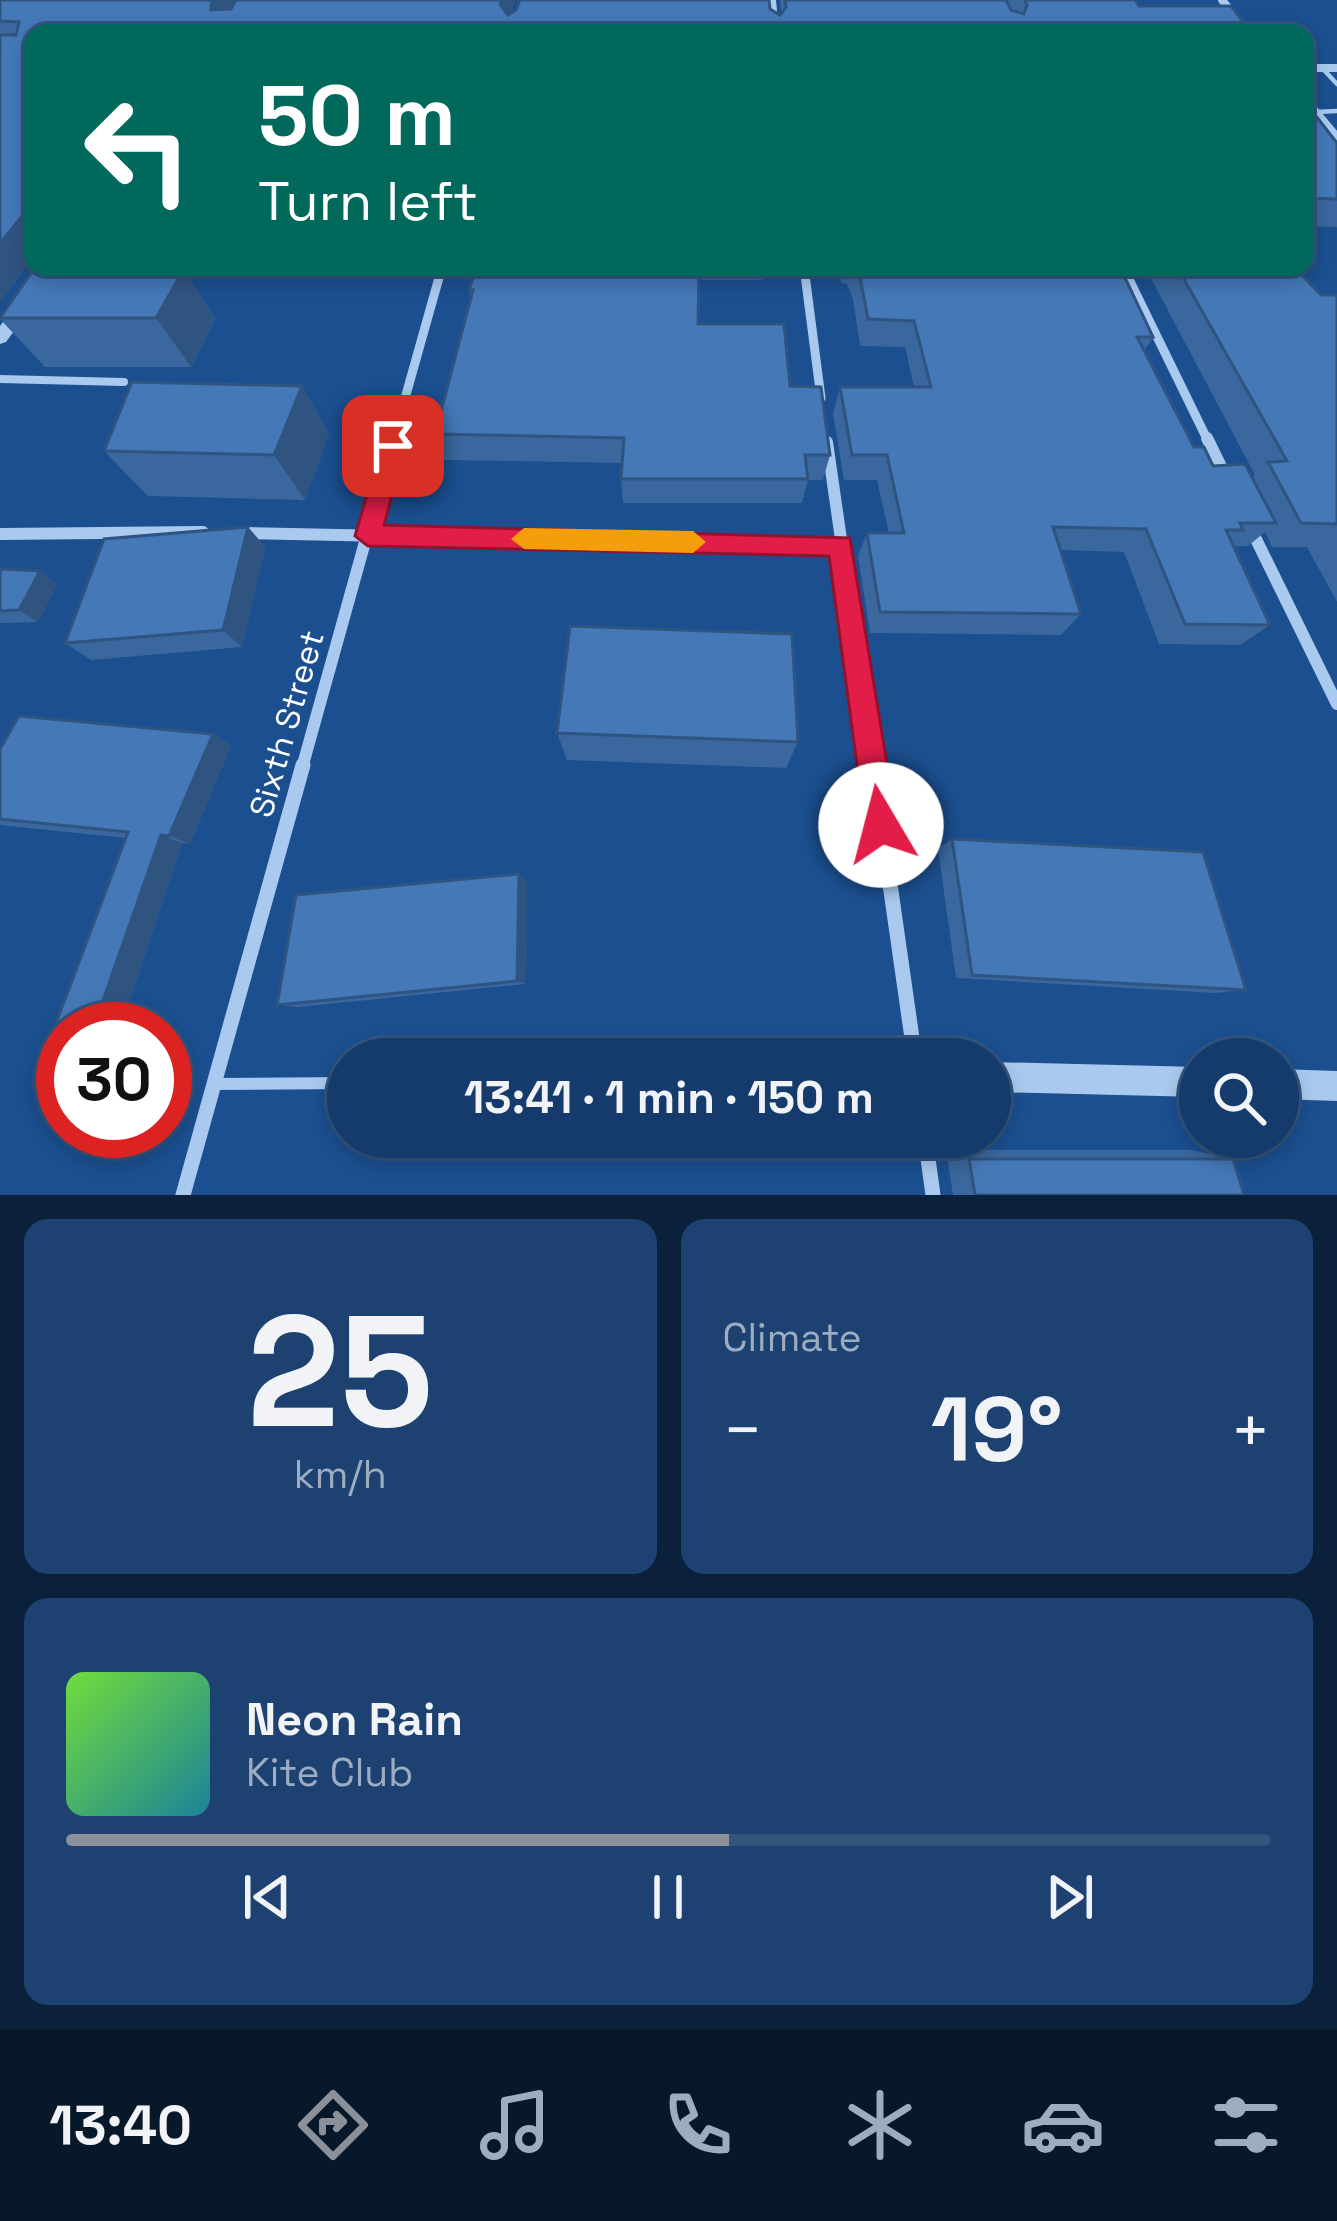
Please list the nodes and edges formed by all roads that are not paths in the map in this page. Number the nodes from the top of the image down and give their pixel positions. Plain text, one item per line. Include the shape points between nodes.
1 (1222, 0) edge
2 (1242, 24) edge
3 (1314, 68) edge
4 (1322, 68) junction
5 (1337, 68) edge
6 (1337, 84) edge
7 (1314, 110) edge
8 (1337, 111) edge
9 (1316, 112) junction
10 (1337, 137) edge
11 (46, 276) edge
12 (440, 276) edge
13 (805, 276) edge
14 (1127, 276) edge
15 (0, 338) edge
16 (0, 379) edge
17 (124, 382) edge
18 (822, 406) edge
19 (825, 429) edge
20 (1235, 496) edge
21 (1245, 517) edge
22 (211, 532) edge
23 (0, 533) edge
24 (233, 533) edge
25 (368, 536) junction
26 (840, 545) junction
27 (1337, 704) edge
28 (912, 1038) edge
29 (1011, 1078) edge
30 (1179, 1082) edge
31 (327, 1083) edge
32 (214, 1084) junction
33 (1299, 1085) edge
34 (1337, 1086) edge
35 (929, 1158) edge
36 (184, 1195) edge
37 (933, 1195) edge

1 - 2 street
3 - 4 street
4 - 5 street
4 - 6 lane
7 - 9 street
8 - 9 lane
9 - 10 street
11 - 15 street
12 - 25 street, Sixth Street
13 - 18 street
14 - 20 street
16 - 17 lane
19 - 26 street
21 - 27 street
22 - 23 street
24 - 25 street
25 - 26 street
25 - 32 street, Sixth Street
26 - 28 street
29 - 30 street
31 - 32 lane
32 - 36 street, Sixth Street
33 - 34 street
35 - 37 street

